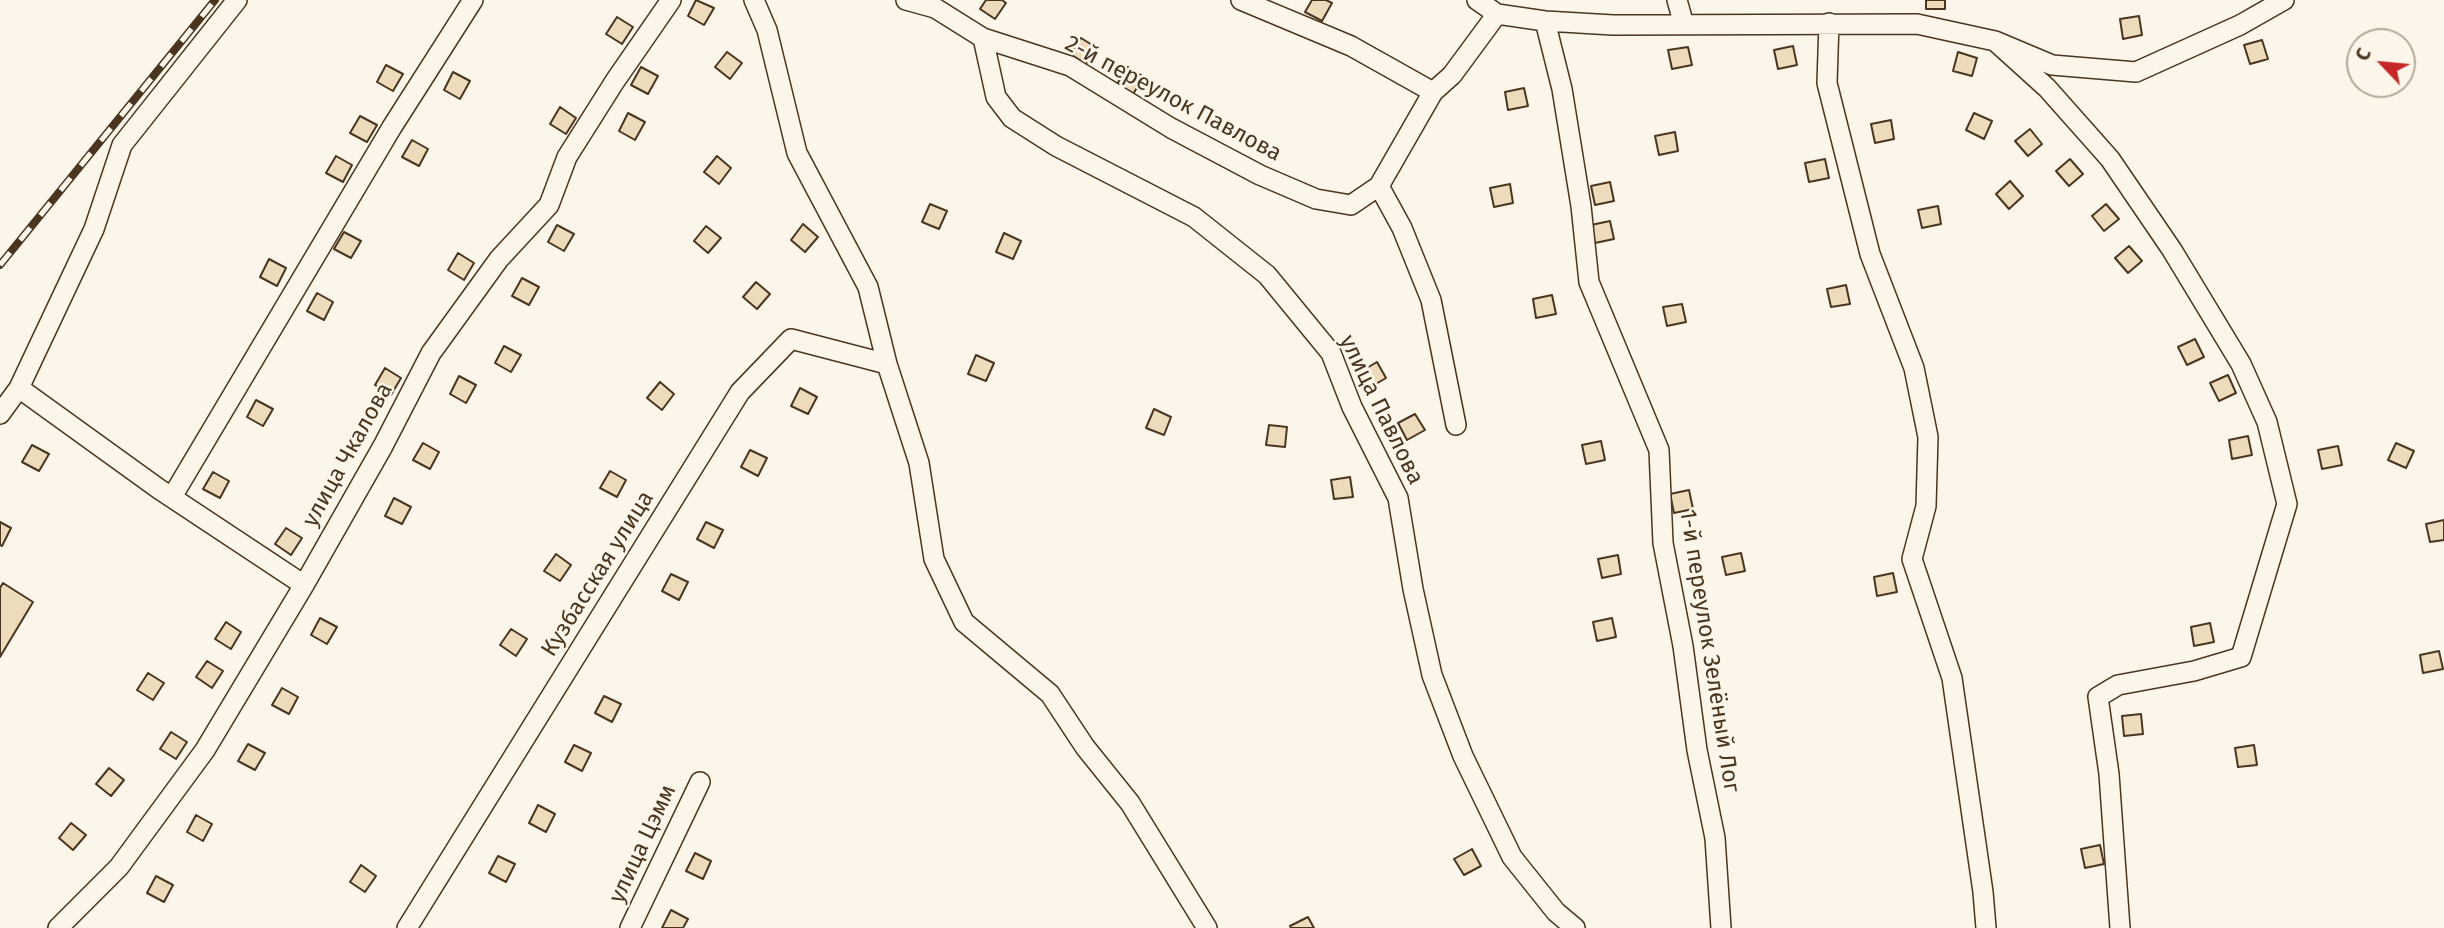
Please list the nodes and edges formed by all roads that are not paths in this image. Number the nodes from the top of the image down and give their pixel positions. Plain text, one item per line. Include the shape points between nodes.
1 (237, 0) edge
2 (473, 0) edge
3 (671, 0) edge
4 (754, 0) edge
5 (906, 0) edge
6 (1241, 0) edge
7 (1477, 0) edge
8 (1677, 0) edge
9 (2284, 0) edge
10 (1497, 14) junction
11 (1545, 21) junction
12 (1829, 23) junction
13 (1684, 25) junction
14 (983, 38) junction
15 (1995, 41) junction
16 (1433, 92) junction
17 (1379, 186) junction
18 (887, 364) junction
19 (19, 388) junction
20 (0, 414) edge
21 (1456, 425) dead end
22 (172, 497) junction
23 (304, 585) junction
24 (700, 782) dead end
25 (58, 928) edge
26 (407, 928) edge
27 (631, 928) edge
28 (1207, 928) edge
29 (1575, 928) edge
30 (1721, 928) edge
31 (1986, 928) edge
32 (2120, 928) edge

1 - 19 street via 122,145 94,229
2 - 22 street
3 - 23 street, улица Чкалова via 567,156 549,205 499,259 430,353
4 - 18 street via 797,153 868,287
5 - 14 street, 2-й переулок Павлова via 935,8
6 - 16 street via 1351,46
7 - 10 street
8 - 13 street
9 - 15 street via 2136,72 2052,65
10 - 11 street
10 - 16 street via 1452,75
11 - 13 street
11 - 30 street, 1-й переулок Зелёный Лог via 1562,89 1589,282 1659,450 1663,543 1715,838
12 - 13 street
12 - 15 street via 1917,24
12 - 31 street via 1826,83 1870,254 1913,368 1928,437 1926,506 1912,559 1952,678
14 - 17 street, 2-й переулок Павлова via 1070,66 1171,128 1259,175 1316,199 1351,205
14 - 29 street, улица Павлова via 996,97 1012,118 1056,146 1194,217 1267,275 1331,353 1352,407 1398,498 1432,675 1463,756 1512,857 1556,912
15 - 32 street via 2047,88 2110,159 2172,250 2241,364 2267,422 2287,504 2241,657 2118,685 2098,698 2109,774
16 - 17 street
17 - 21 street via 1431,300
18 - 26 street, Кузбасская улица via 792,339 740,392
18 - 28 street via 919,463 934,559 964,622 1050,694 1130,803
19 - 20 street
19 - 22 street
22 - 23 street
23 - 25 street, улица Чкалова via 205,750 119,867
24 - 27 street, улица Цэмм

